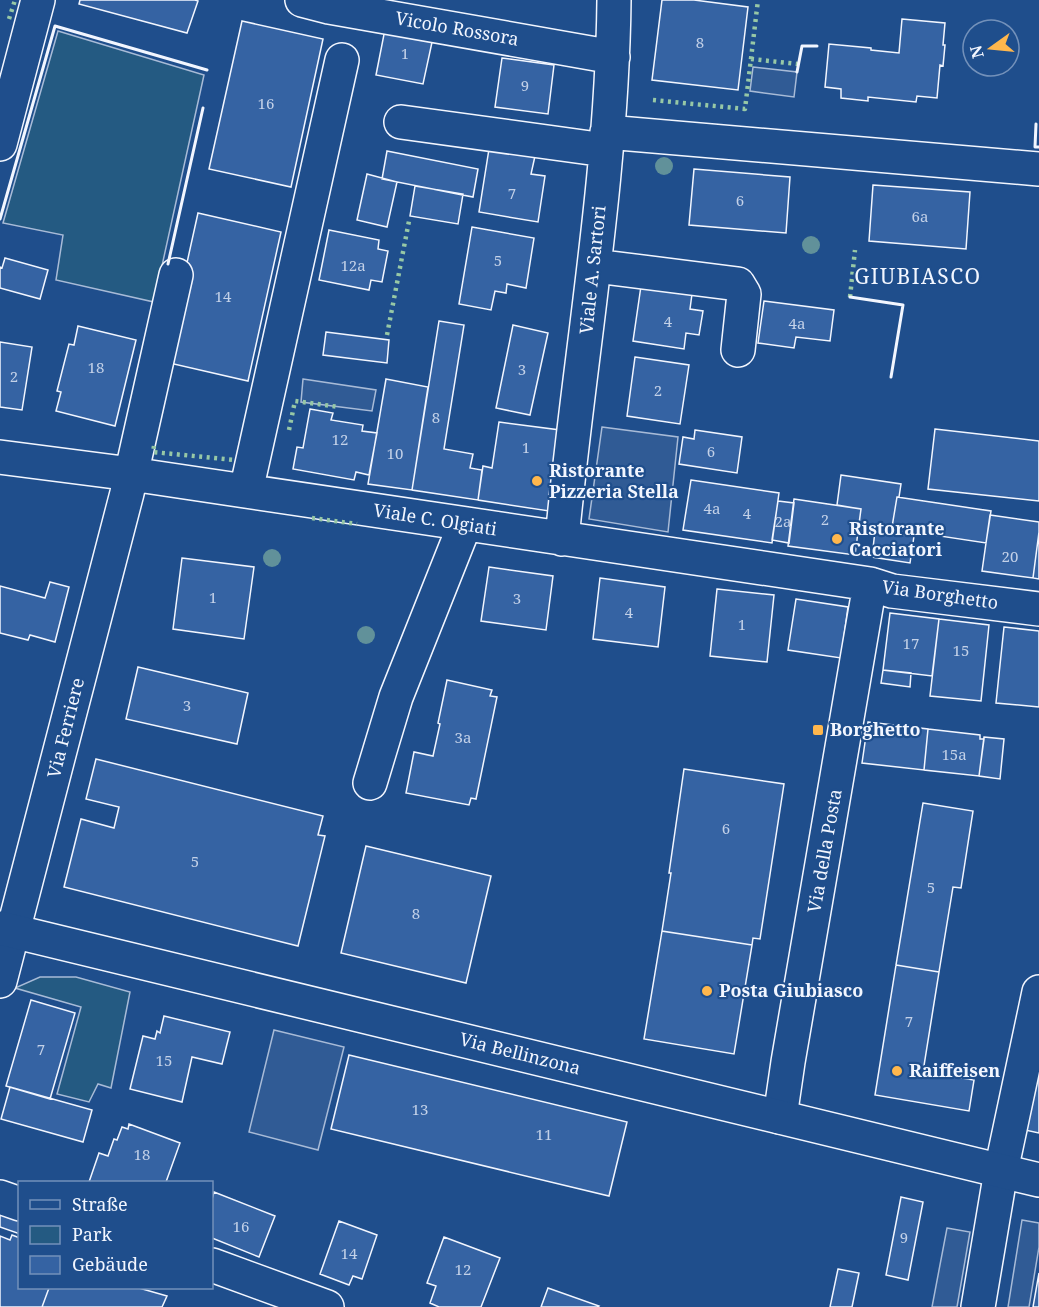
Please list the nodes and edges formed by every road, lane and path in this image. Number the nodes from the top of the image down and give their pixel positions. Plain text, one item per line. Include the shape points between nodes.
1 (38, 0) edge
2 (302, 0) edge
3 (614, 0) edge
4 (613, 57) junction
5 (342, 60) dead end
6 (10, 70) edge
7 (401, 122) dead end
8 (606, 141) junction
9 (0, 144) edge
10 (1039, 169) edge
11 (595, 266) junction
12 (176, 274) dead end
13 (738, 350) dead end
14 (0, 457) edge
15 (131, 474) junction
16 (246, 491) junction
17 (465, 524) junction
18 (562, 539) junction
19 (870, 584) junction
20 (1039, 593) edge
21 (1039, 609) edge
22 (370, 783) dead end
23 (7, 929) edge
24 (0, 981) edge
25 (1039, 992) edge
26 (780, 1117) junction
27 (1001, 1171) junction
28 (1039, 1180) edge
29 (0, 1197) edge
30 (18, 1203) edge
31 (213, 1265) edge
32 (327, 1307) edge
33 (978, 1307) edge

1 - 6 street
2 - 4 street, Vicolo Rossora
3 - 4 street, Viale A. Sartori
4 - 8 street, Viale A. Sartori
5 - 16 street
6 - 9 street
7 - 8 street
8 - 10 street
8 - 11 street, Viale A. Sartori
11 - 13 street via 738,284 744,294
11 - 18 street, Viale A. Sartori
12 - 15 street, Via Ferriere
14 - 15 street, Viale C. Olgiati
15 - 16 street, Viale C. Olgiati
15 - 23 street, Via Ferriere
16 - 17 street, Viale C. Olgiati
17 - 18 street, Viale C. Olgiati
17 - 22 street via 396,697
18 - 19 street, Viale C. Olgiati
19 - 20 street, Via Borghetto via 894,573
19 - 21 street, Via Borghetto via 892,591
19 - 26 street, Via della Posta
23 - 24 street, Via Ferriere
23 - 26 street, Via Bellinzona
25 - 27 street
26 - 27 street, Via Bellinzona
27 - 28 street, Via Bellinzona
27 - 33 street
29 - 30 street
31 - 32 street

